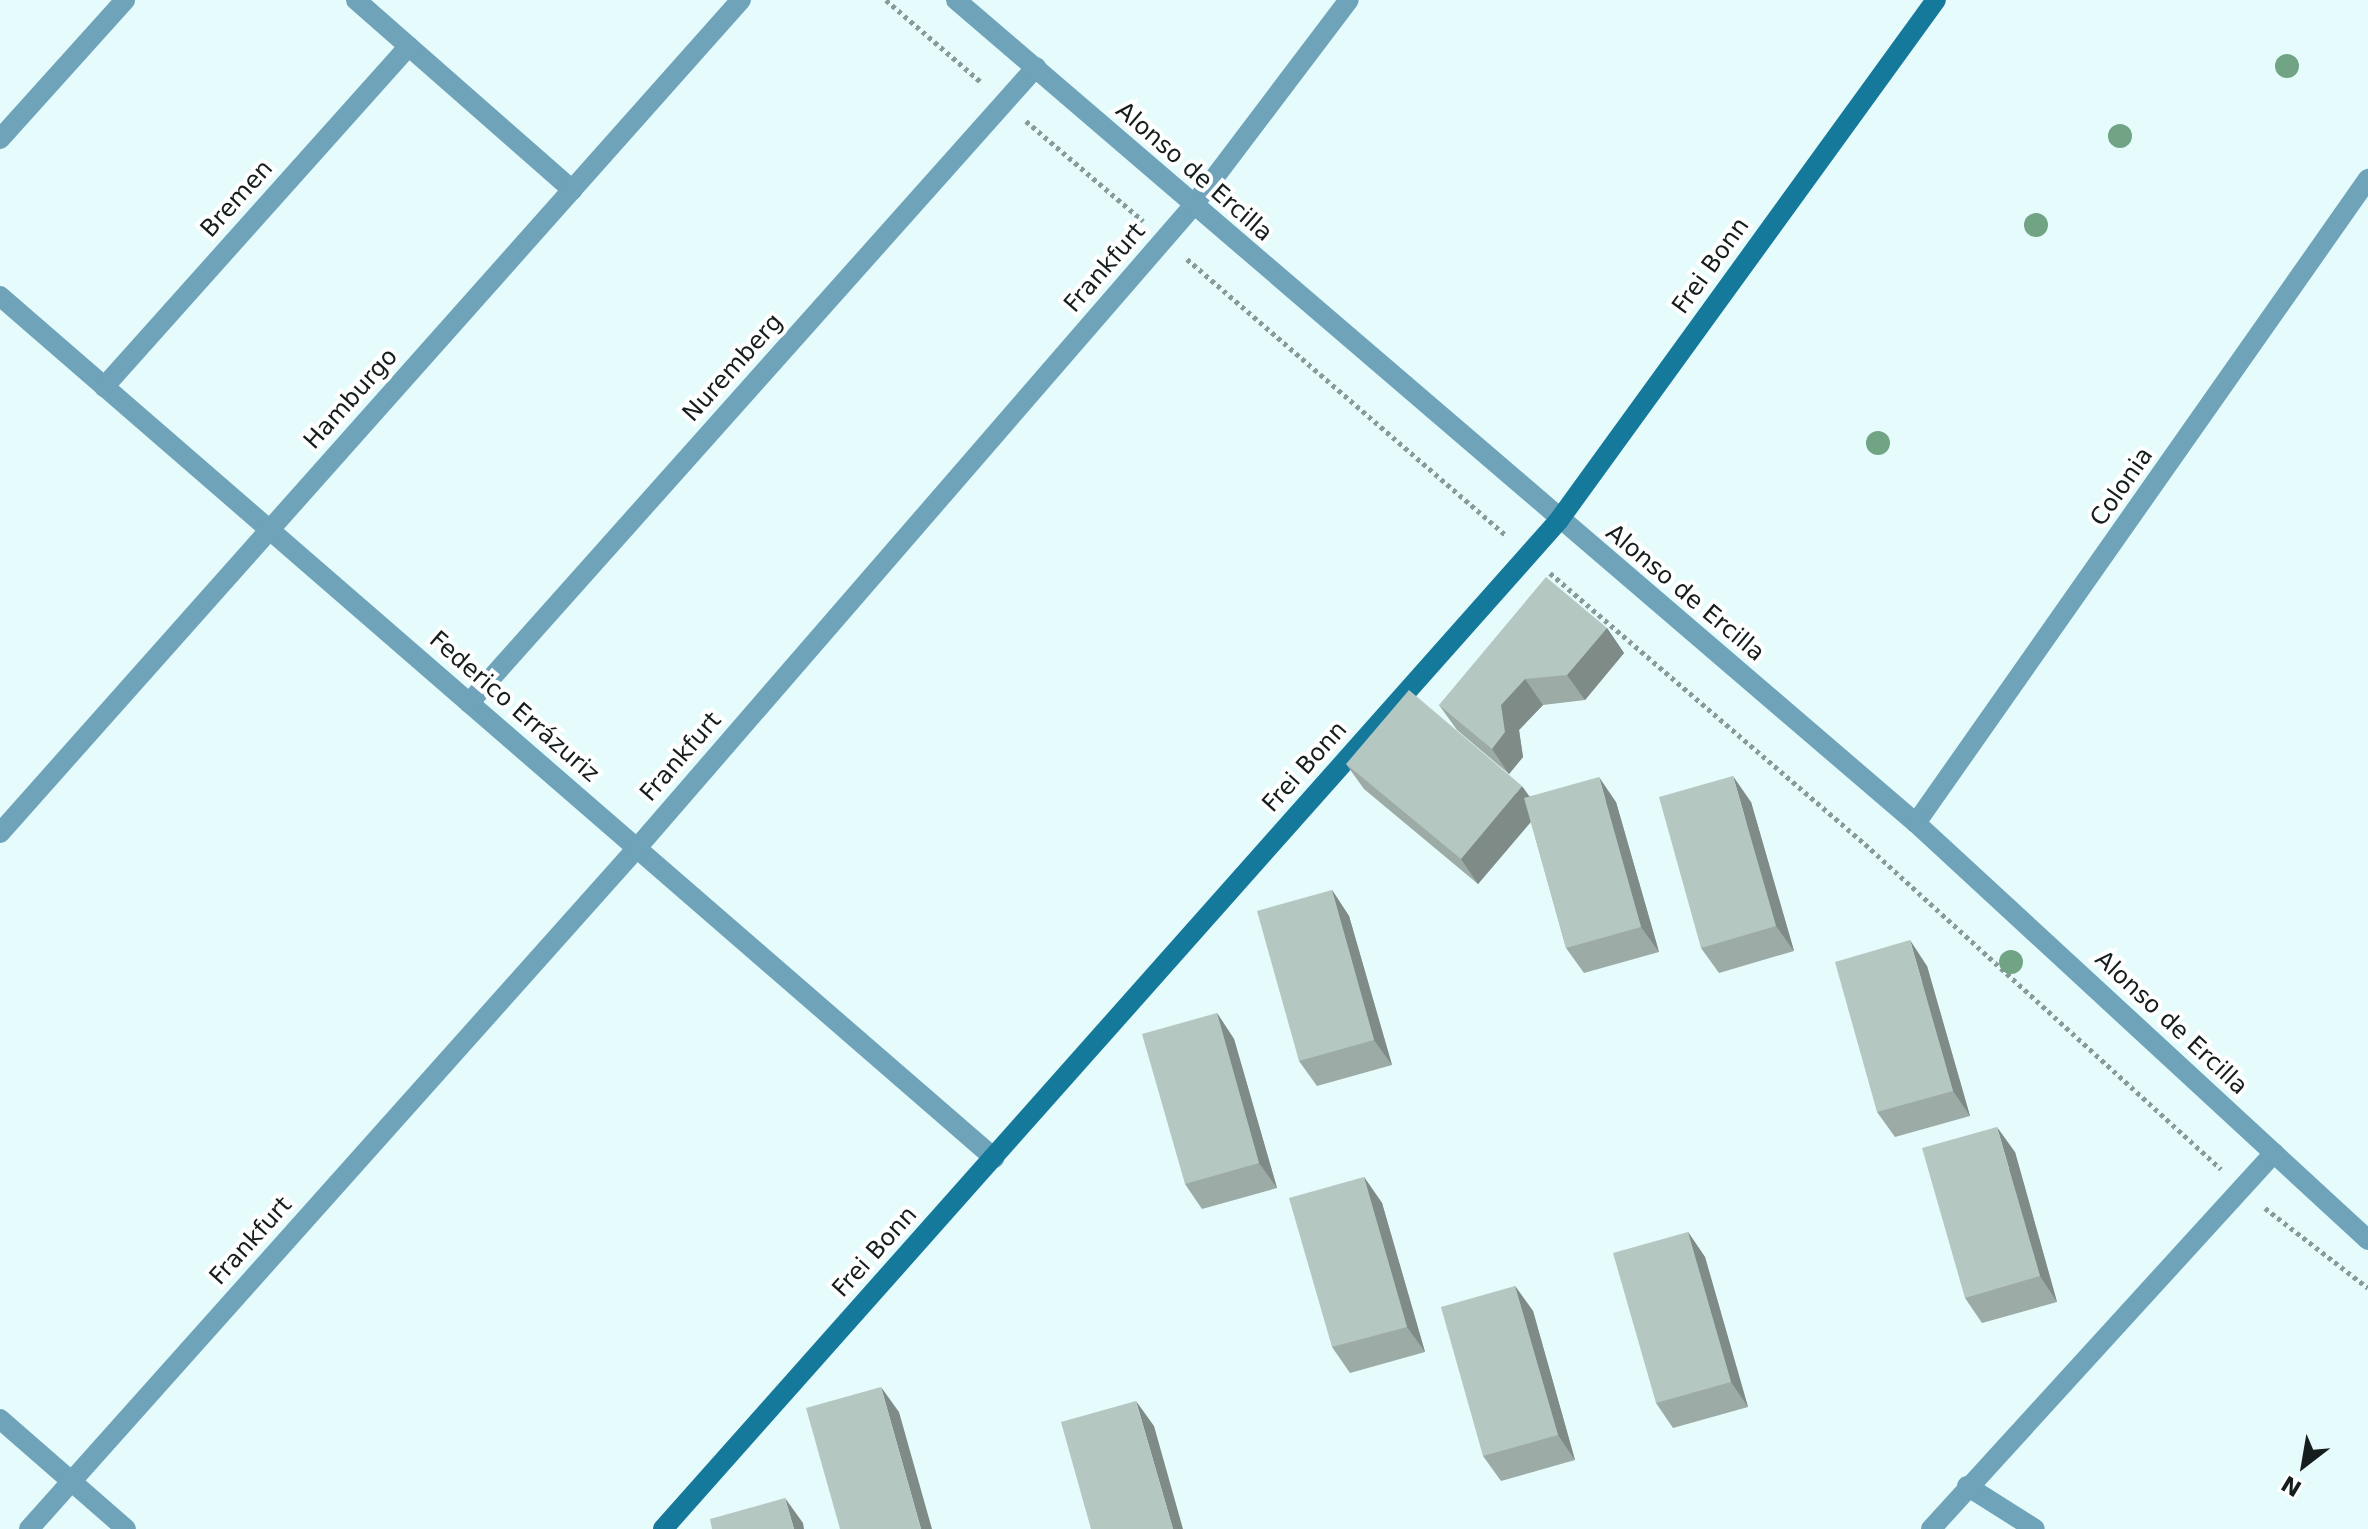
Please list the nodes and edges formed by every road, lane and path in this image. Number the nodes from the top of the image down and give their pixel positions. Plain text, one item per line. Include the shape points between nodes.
1 (125, 0) edge
2 (356, 0) edge
3 (741, 0) edge
4 (886, 0) edge
5 (956, 0) edge
6 (1349, 0) edge
7 (1936, 0) edge
8 (409, 46) junction
9 (1036, 67) junction
10 (1005, 102) junction
11 (0, 139) edge
12 (2368, 179) edge
13 (572, 190) junction
14 (1193, 206) junction
15 (1164, 240) junction
16 (0, 296) edge
17 (104, 387) junction
18 (1559, 520) junction
19 (270, 530) junction
20 (1529, 554) junction
21 (469, 703) junction
22 (1916, 823) junction
23 (0, 833) edge
24 (637, 848) junction
25 (2274, 1153) junction
26 (994, 1158) junction
27 (2242, 1188) junction
28 (2368, 1240) edge
29 (2368, 1288) edge
30 (0, 1419) edge
31 (72, 1481) junction
32 (1967, 1486) junction
33 (29, 1529) edge
34 (126, 1529) edge
35 (663, 1529) edge
36 (1931, 1529) edge
37 (2035, 1529) edge

1 - 11 street
2 - 8 street
3 - 13 street, Hamburgo
4 - 10 path
5 - 9 street, Alonso de Ercilla
6 - 14 street, Frankfurt
7 - 18 main road, Frei Bonn
8 - 13 street
8 - 17 street, Bremen
9 - 10 street, Nuremberg
9 - 14 street, Alonso de Ercilla
10 - 15 path
10 - 21 street, Nuremberg
12 - 22 street, Colonia
13 - 19 street, Hamburgo
14 - 15 street, Frankfurt
14 - 18 street, Alonso de Ercilla
15 - 20 path
15 - 24 street, Frankfurt
16 - 17 street, Federico Errázuriz
17 - 19 street, Federico Errázuriz
18 - 20 main road, Frei Bonn
18 - 22 street, Alonso de Ercilla
19 - 21 street, Federico Errázuriz
19 - 23 street, Hamburgo
20 - 26 main road, Frei Bonn
20 - 27 path via 1865,844
21 - 24 street, Federico Errázuriz
22 - 25 street, Alonso de Ercilla
24 - 26 street, Federico Errázuriz
24 - 31 street, Frankfurt
25 - 27 street
25 - 28 street, Alonso de Ercilla
26 - 35 main road, Frei Bonn
27 - 29 path via 2310,1248
27 - 32 street
30 - 31 street
31 - 33 street, Frankfurt
31 - 34 street
32 - 36 street
32 - 37 street

